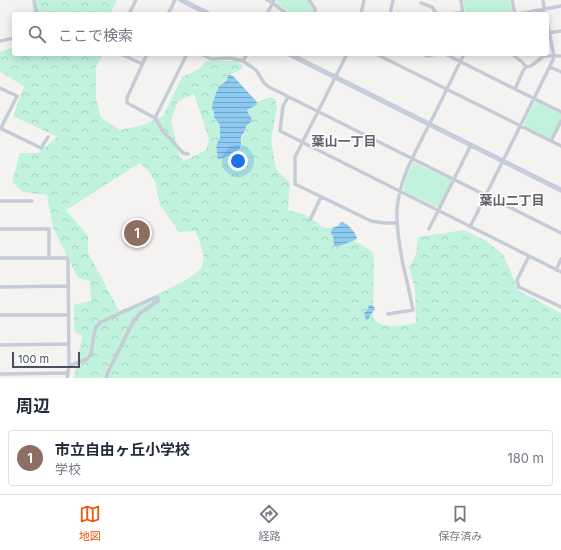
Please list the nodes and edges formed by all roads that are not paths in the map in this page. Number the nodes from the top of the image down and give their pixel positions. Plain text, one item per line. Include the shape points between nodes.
1 (34, 0) edge
2 (136, 0) edge
3 (175, 0) edge
4 (181, 0) edge
5 (267, 0) edge
6 (309, 0) edge
7 (364, 0) edge
8 (393, 0) edge
9 (461, 0) edge
10 (512, 0) edge
11 (543, 0) edge
12 (273, 1) edge
13 (421, 3) dead end
14 (561, 6) edge
15 (544, 9) junction
16 (37, 12) edge
17 (130, 12) edge
18 (169, 12) edge
19 (205, 12) edge
20 (268, 12) edge
21 (285, 12) edge
22 (315, 12) edge
23 (361, 12) edge
24 (390, 12) edge
25 (436, 12) edge
26 (463, 12) edge
27 (515, 12) edge
28 (527, 12) edge
29 (545, 12) edge
30 (561, 31) edge
31 (549, 33) edge
32 (549, 37) edge
33 (12, 38) edge
34 (0, 41) edge
35 (125, 56) edge
36 (146, 56) edge
37 (186, 56) edge
38 (205, 56) edge
39 (246, 56) edge
40 (293, 56) edge
41 (346, 56) edge
42 (380, 56) edge
43 (449, 56) edge
44 (463, 56) edge
45 (514, 56) edge
46 (554, 56) junction
47 (561, 56) edge
48 (243, 61) junction
49 (461, 62) junction
50 (142, 64) junction
51 (550, 66) junction
52 (526, 67) junction
53 (561, 72) edge
54 (335, 77) junction
55 (0, 88) edge
56 (515, 89) junction
57 (447, 90) junction
58 (288, 97) junction
59 (534, 98) junction
60 (318, 112) junction
61 (561, 112) edge
62 (155, 118) junction
63 (561, 121) edge
64 (430, 124) junction
65 (521, 126) junction
66 (0, 128) edge
67 (48, 137) dead end
68 (302, 142) junction
69 (551, 142) junction
70 (471, 145) junction
71 (561, 146) edge
72 (188, 154) dead end
73 (412, 158) junction
74 (503, 161) junction
75 (454, 180) junction
76 (561, 190) edge
77 (400, 191) junction
78 (486, 196) junction
79 (321, 197) junction
80 (0, 201) edge
81 (32, 201) dead end
82 (438, 211) junction
83 (310, 220) dead end
84 (397, 224) junction
85 (470, 227) junction
86 (0, 229) edge
87 (429, 229) dead end
88 (561, 233) edge
89 (529, 256) junction
90 (0, 258) edge
91 (49, 258) junction
92 (561, 259) edge
93 (556, 270) junction
94 (561, 272) edge
95 (68, 286) junction
96 (0, 287) edge
97 (561, 307) edge
98 (388, 314) dead end
99 (0, 315) edge
100 (68, 315) junction
101 (69, 344) junction
102 (0, 345) edge
103 (69, 366) junction
104 (68, 373) junction
105 (0, 374) edge
106 (66, 378) edge
107 (106, 378) edge

1 - 16 street
2 - 17 street
3 - 18 street
4 - 19 street
5 - 12 street
6 - 22 street
7 - 23 street
8 - 24 street
9 - 26 street
10 - 27 street
11 - 15 street
12 - 20 street
12 - 21 street
13 - 25 street via 432,7
14 - 15 street
15 - 28 street
15 - 29 street
30 - 31 street
32 - 46 street
33 - 34 street
35 - 50 street
36 - 50 street
37 - 62 street
38 - 48 street via 211,59 230,58
39 - 48 street
40 - 54 street
41 - 54 street
42 - 57 street
43 - 49 street
44 - 49 street
45 - 52 street
46 - 47 street
46 - 51 street
46 - 52 street via 544,56
48 - 58 street via 256,70 264,83
49 - 56 street
49 - 57 street
50 - 62 street via 126,103
51 - 53 street
51 - 59 street
52 - 56 street
54 - 60 street
54 - 64 street
55 - 66 street via 17,96
56 - 59 street
57 - 64 street
57 - 65 street
58 - 60 street
58 - 68 street via 283,106 280,131
59 - 61 street
59 - 65 street
60 - 68 street
60 - 73 street
62 - 72 street via 162,130 183,153
63 - 69 street
64 - 70 street
64 - 73 street
65 - 69 street
65 - 74 street
66 - 67 street via 41,148
68 - 77 street
68 - 79 street via 295,158 295,184
69 - 71 street
70 - 74 street
70 - 75 street
73 - 75 street
73 - 77 street
74 - 76 street
74 - 78 street
75 - 78 street
75 - 82 street
77 - 82 street
77 - 84 street
78 - 85 street
78 - 88 street
79 - 83 street
79 - 84 street via 371,221
80 - 81 street
82 - 85 street
82 - 87 street
84 - 98 street via 413,310
85 - 89 street
86 - 91 street via 50,229
89 - 93 street
89 - 97 street via 517,280 519,287
90 - 91 street
91 - 95 street via 68,260
92 - 93 street
93 - 94 street
95 - 96 street
95 - 100 street
99 - 100 street
100 - 101 street
101 - 102 street
101 - 103 street
103 - 104 street
103 - 107 street via 87,359 92,354 96,327 102,322 158,298 158,301 140,313 132,324
104 - 105 street
104 - 106 street

